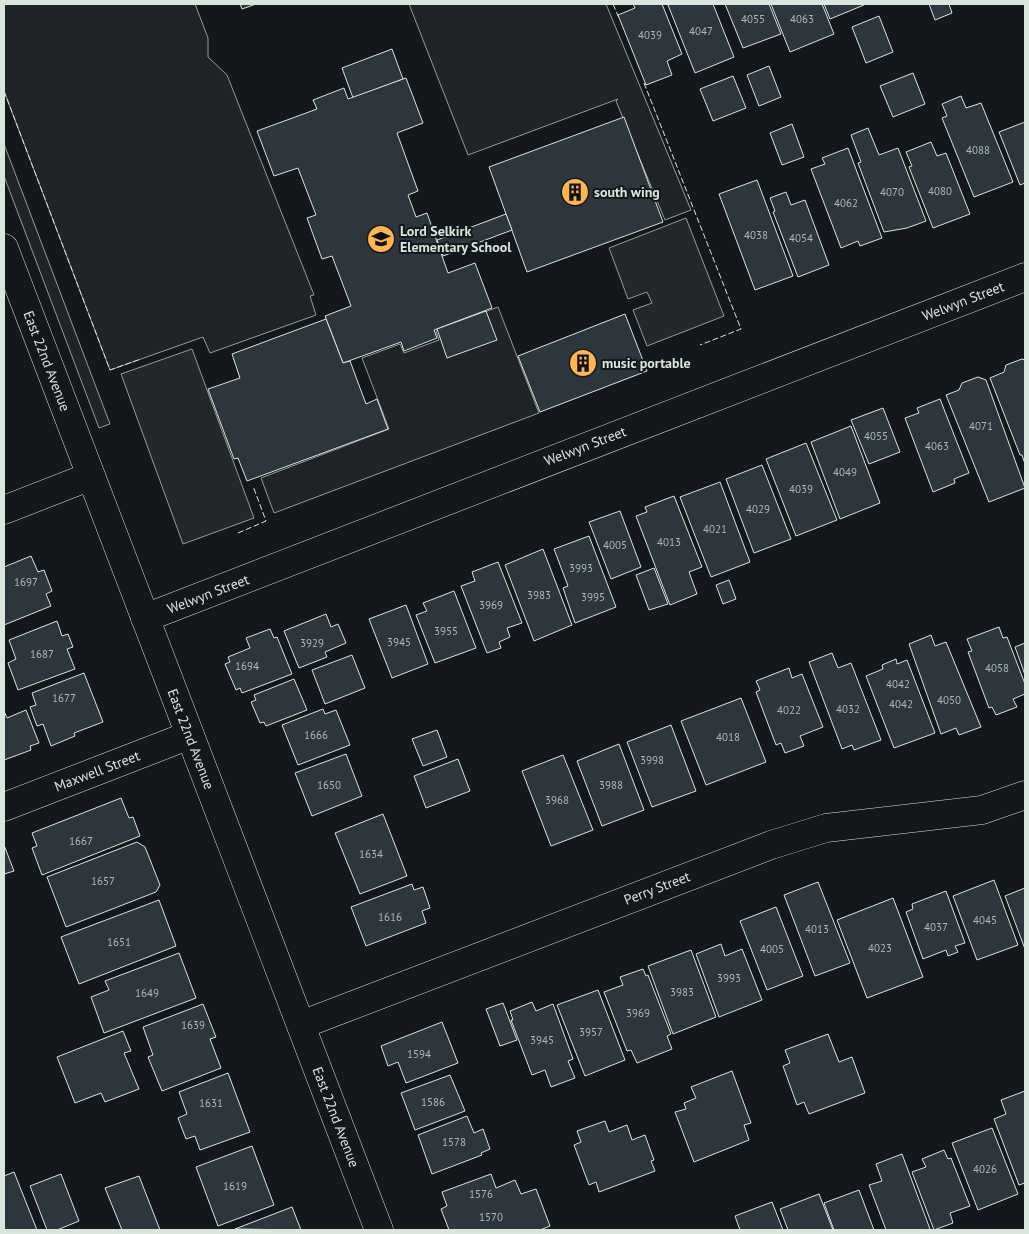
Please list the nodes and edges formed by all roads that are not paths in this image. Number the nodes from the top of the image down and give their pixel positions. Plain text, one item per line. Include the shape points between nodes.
1 (4, 248) edge
2 (1025, 277) edge
3 (91, 476) junction
4 (4, 510) edge
5 (145, 618) junction
6 (190, 735) junction
7 (1025, 795) edge
8 (4, 807) edge
9 (300, 1025) junction
10 (379, 1230) edge

1 - 3 street, East 22nd Avenue
2 - 5 street, Welwyn Street
3 - 4 street
3 - 5 street, East 22nd Avenue
5 - 6 street, East 22nd Avenue
6 - 8 street, Maxwell Street
6 - 9 street, East 22nd Avenue
7 - 9 street, Perry Street via 982,810 826,828 771,844
9 - 10 street, East 22nd Avenue

